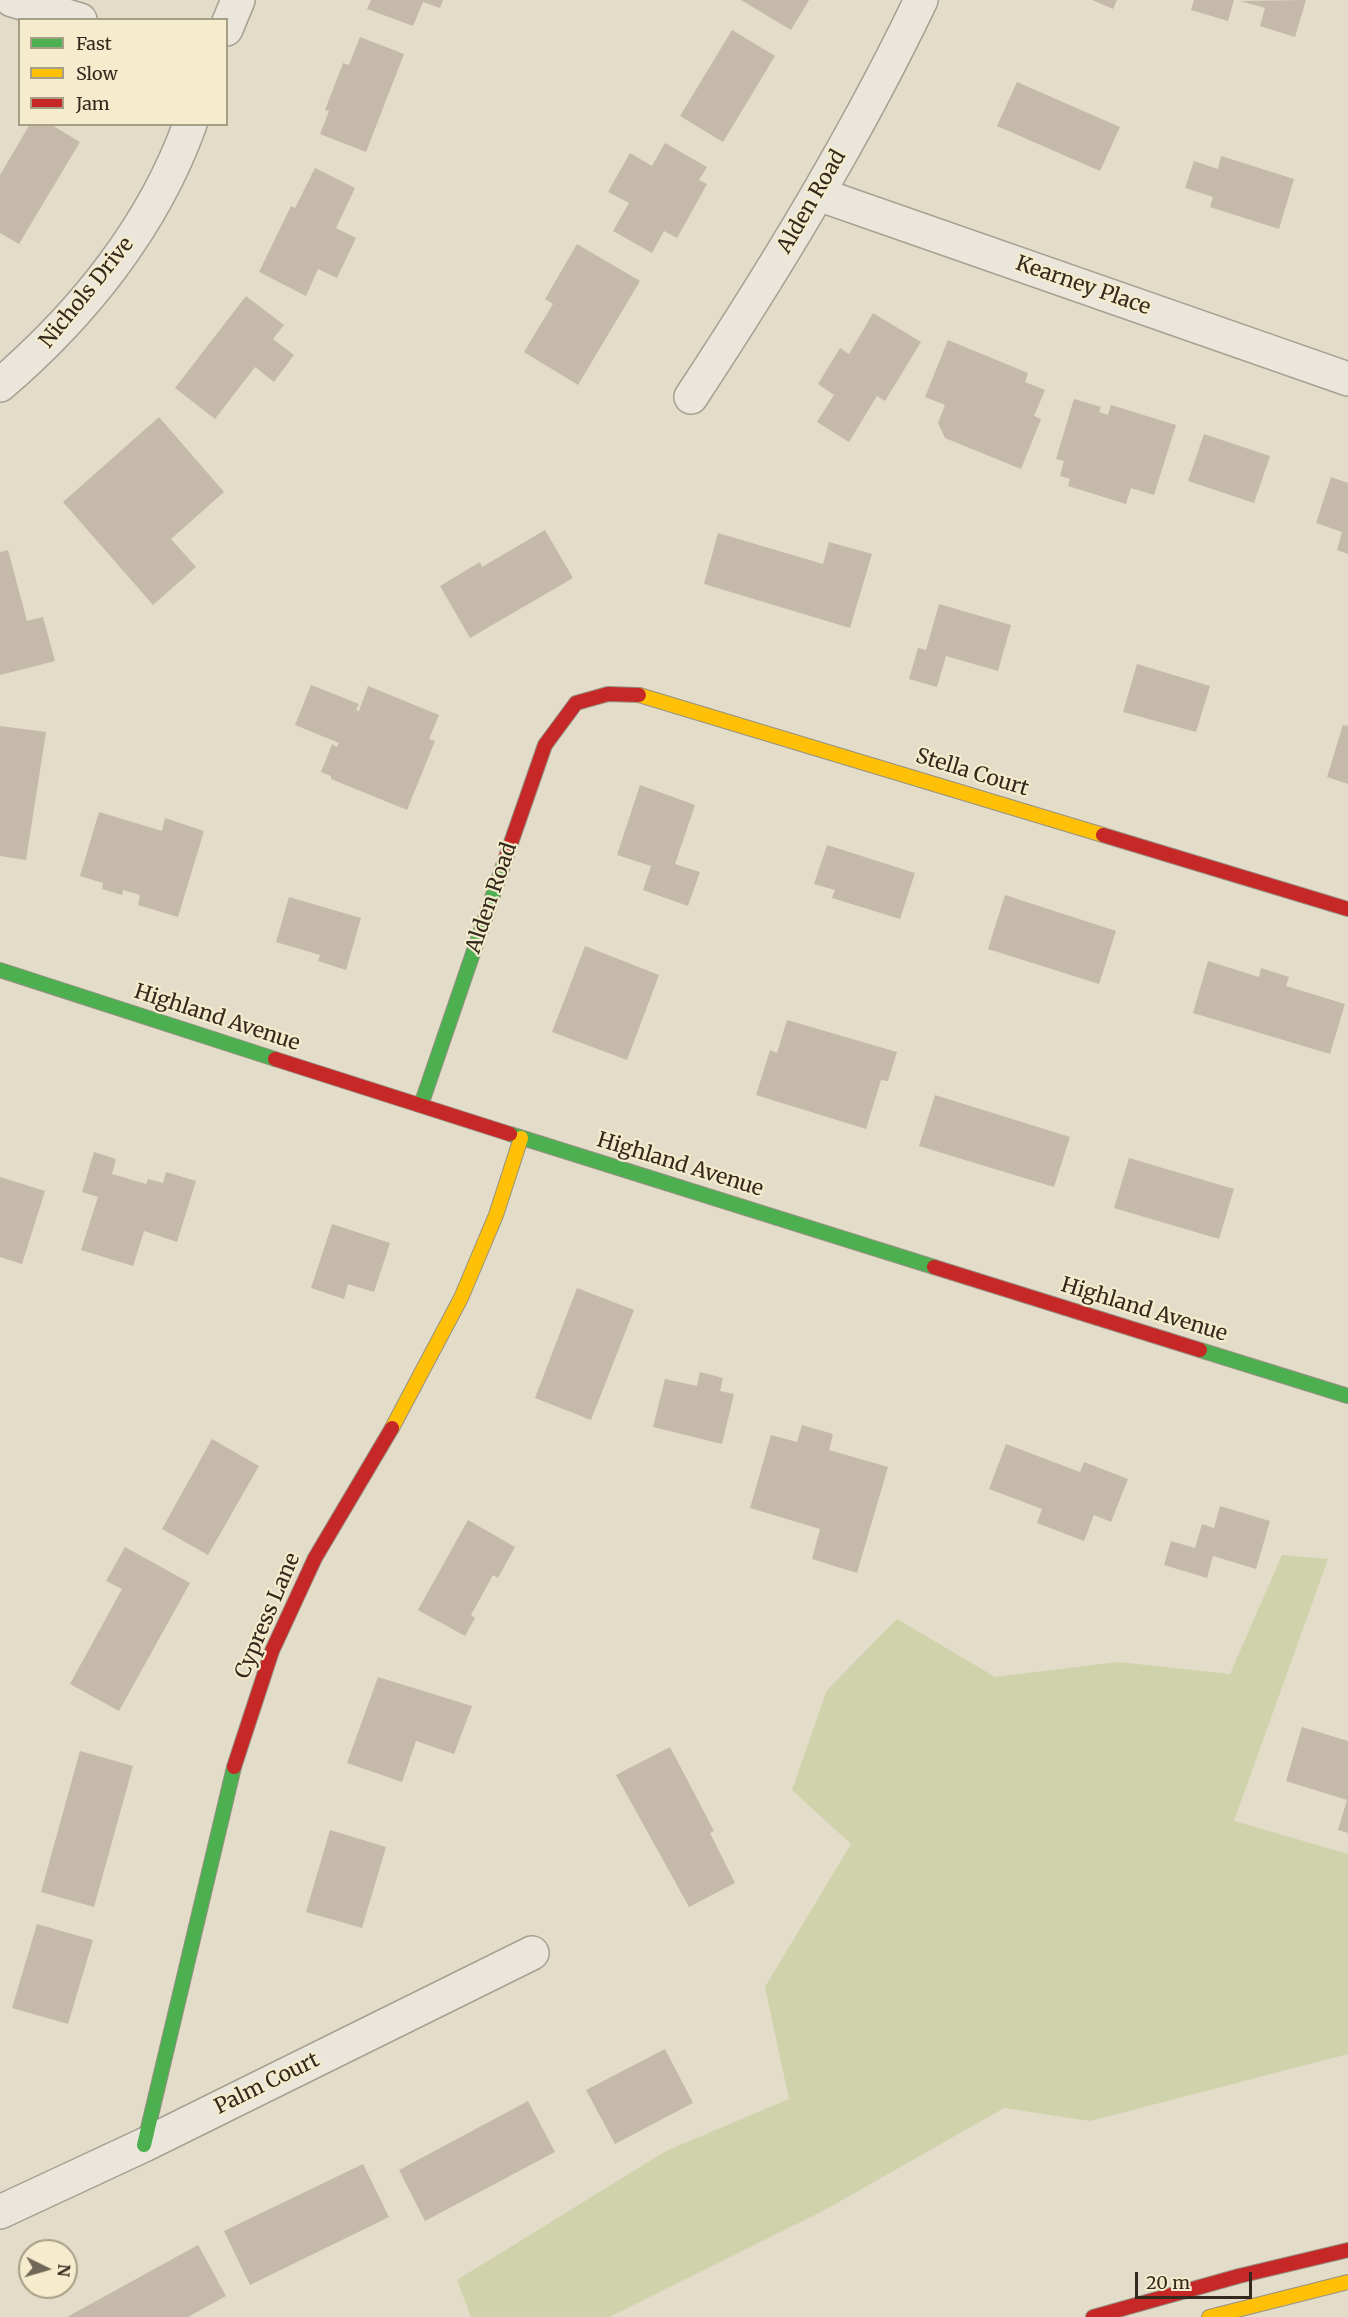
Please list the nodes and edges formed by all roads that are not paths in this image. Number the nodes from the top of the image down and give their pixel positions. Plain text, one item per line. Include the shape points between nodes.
1 (12, 0) edge
2 (238, 0) edge
3 (921, 0) edge
4 (73, 18) edge
5 (228, 24) edge
6 (189, 126) edge
7 (819, 194) junction
8 (1348, 379) edge
9 (0, 385) edge
10 (691, 397) dead end
11 (582, 702) joint
12 (1348, 909) edge
13 (0, 970) edge
14 (421, 1105) junction
15 (521, 1138) junction
16 (1348, 1396) edge
17 (532, 1953) dead end
18 (144, 2145) junction
19 (0, 2212) edge
20 (1348, 2250) edge
21 (1348, 2283) edge
22 (1093, 2317) edge
23 (1209, 2317) edge

1 - 4 street
2 - 5 street
3 - 7 street, Alden Road
6 - 9 street, Nichols Drive via 179,155 134,237 85,303
7 - 8 street, Kearney Place
7 - 10 street, Alden Road
11 - 12 main road, Stella Court via 609,694 640,695
11 - 14 main road, Alden Road via 576,703 545,745
13 - 14 main road, Highland Avenue
14 - 15 main road, Highland Avenue
15 - 16 main road, Highland Avenue
15 - 18 main road, Cypress Lane via 496,1215 461,1298 389,1434 315,1558 272,1651 238,1748
17 - 18 street, Palm Court
18 - 19 street, Palm Court
20 - 22 main road
21 - 23 main road

